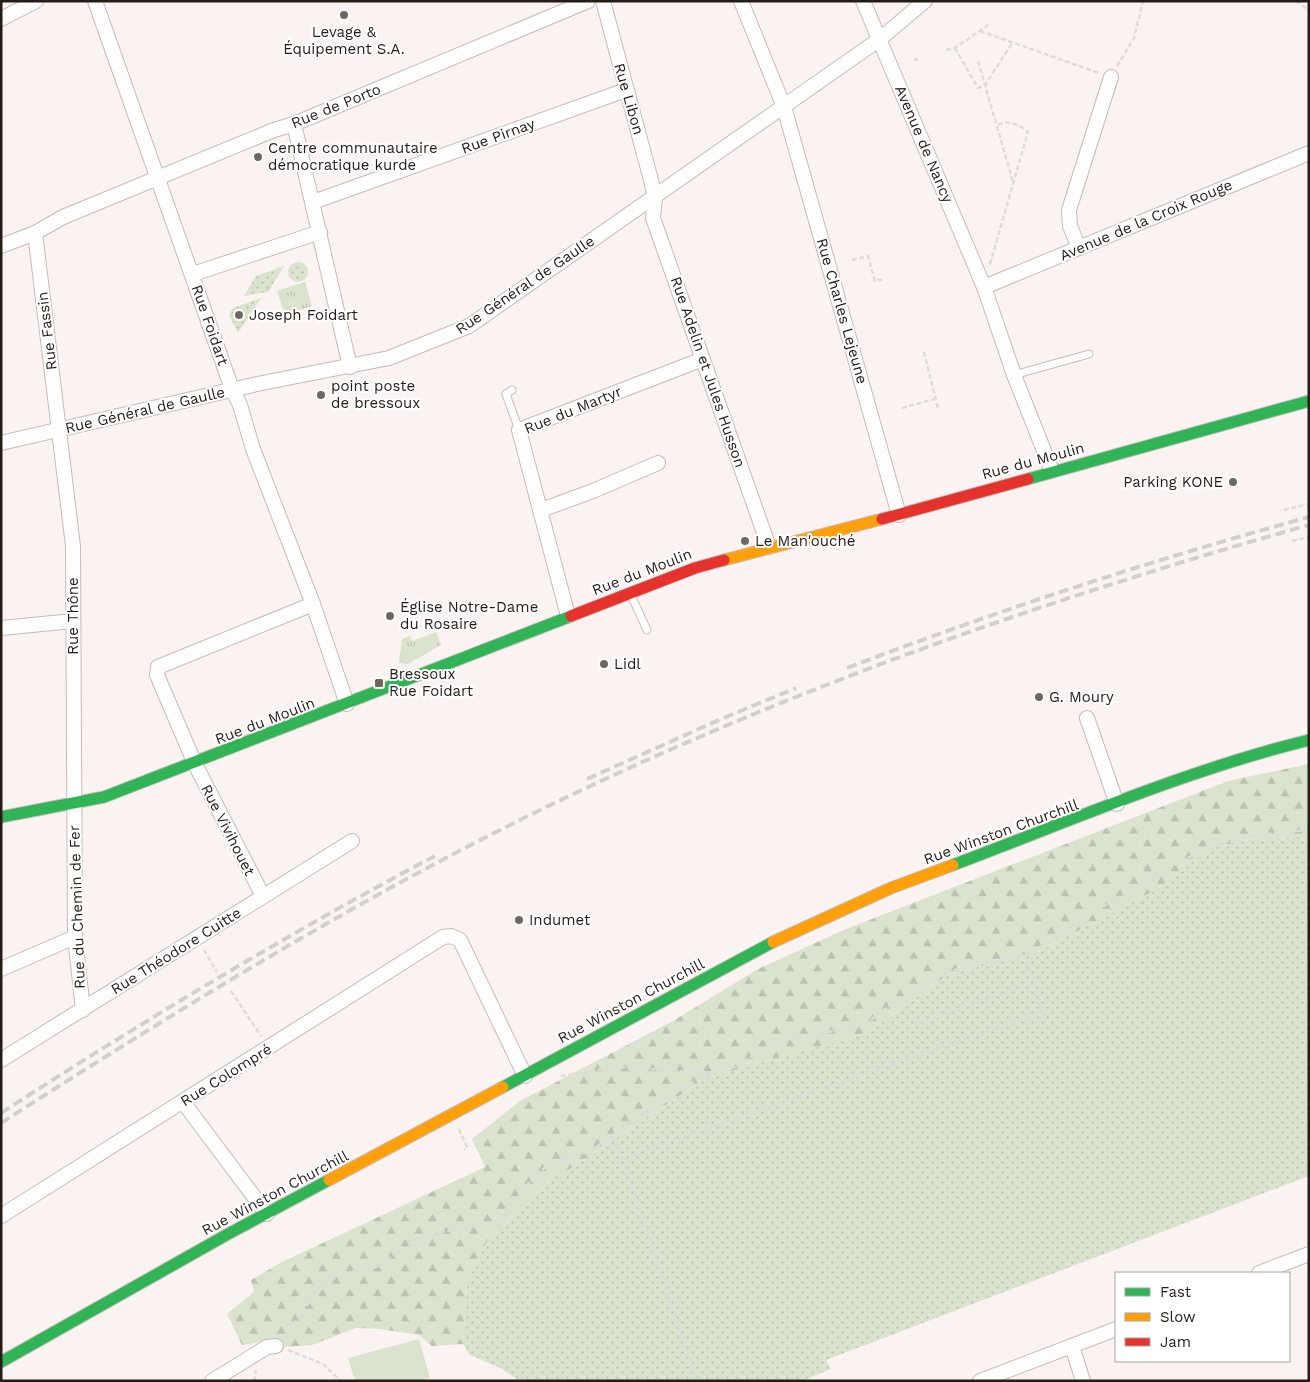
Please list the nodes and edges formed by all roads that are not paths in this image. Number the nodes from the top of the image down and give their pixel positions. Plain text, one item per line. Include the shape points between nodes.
1 (36, 1) edge
2 (95, 1) edge
3 (588, 1) edge
4 (603, 1) edge
5 (741, 1) edge
6 (863, 1) edge
7 (925, 1) edge
8 (1, 20) edge
9 (880, 40) junction
10 (1111, 78) road end
11 (626, 90) junction
12 (784, 107) junction
13 (294, 124) junction
14 (1309, 153) edge
15 (158, 177) junction
16 (654, 197) junction
17 (314, 202) junction
18 (320, 232) junction
19 (35, 233) junction
20 (1, 246) edge
21 (1079, 248) junction
22 (193, 274) junction
23 (984, 287) junction
24 (1089, 354) dead end
25 (703, 359) junction
26 (350, 366) junction
27 (1014, 375) junction
28 (232, 389) junction
29 (512, 390) dead end
30 (1309, 401) edge
31 (59, 430) junction
32 (518, 430) junction
33 (1, 443) edge
34 (658, 463) dead end
35 (1052, 472) junction
36 (541, 510) junction
37 (899, 514) junction
38 (769, 547) junction
39 (629, 593) junction
40 (313, 604) junction
41 (568, 616) junction
42 (73, 621) junction
43 (1, 628) edge
44 (647, 630) dead end
45 (347, 704) junction
46 (1087, 718) dead end
47 (1309, 740) edge
48 (195, 764) junction
49 (73, 803) junction
50 (1117, 804) junction
51 (1, 818) edge
52 (352, 841) dead end
53 (263, 896) junction
54 (75, 937) junction
55 (1, 968) edge
56 (83, 1010) junction
57 (1, 1060) edge
58 (525, 1076) junction
59 (183, 1102) junction
60 (267, 1214) junction
61 (1, 1216) edge
62 (1309, 1254) edge
63 (1263, 1272) edge
64 (1115, 1329) edge
65 (276, 1346) road end
66 (1072, 1346) junction
67 (1, 1362) edge
68 (212, 1381) edge
69 (980, 1381) edge
70 (1083, 1381) edge

1 - 8 street
2 - 15 street, Rue Foidart
3 - 13 street, Rue de Porto
4 - 11 street, Rue Libon
5 - 12 street, Rue Charles Lejeune
6 - 9 street, Avenue de Nancy
7 - 9 street, Rue Général de Gaulle
9 - 12 street, Rue Général de Gaulle
9 - 23 street, Avenue de Nancy
10 - 21 street via 1069,210 1070,226
11 - 16 street, Rue Libon
11 - 17 street, Rue Pirnay
12 - 16 street, Rue Général de Gaulle
12 - 37 street, Rue Charles Lejeune
13 - 15 street, Rue de Porto
13 - 17 street
14 - 21 street, Avenue de la Croix Rouge
15 - 19 street, Rue de Porto via 63,217
15 - 22 street, Rue Foidart
16 - 25 street, Rue Adelin et Jules Husson via 654,218
16 - 26 street, Rue Général de Gaulle via 470,326 389,358
17 - 18 street
18 - 22 street
18 - 26 street
19 - 20 street, Rue de Porto
19 - 31 street, Rue Fassin
21 - 23 street, Avenue de la Croix Rouge
22 - 28 street, Rue Foidart
23 - 27 street, Avenue de Nancy
24 - 27 lane
25 - 32 street, Rue du Martyr
25 - 38 street, Rue Adelin et Jules Husson
26 - 28 street, Rue Général de Gaulle
27 - 35 street, Avenue de Nancy
28 - 31 street, Rue Général de Gaulle
28 - 40 street, Rue Foidart
29 - 32 lane via 506,394
30 - 35 main road, Rue du Moulin
31 - 33 street, Rue Général de Gaulle
31 - 42 street, Rue Thône via 73,546
32 - 36 street, Rue du Martyr
34 - 36 street
35 - 37 main road, Rue du Moulin
36 - 41 street, Rue du Martyr
37 - 38 main road, Rue du Moulin
38 - 39 main road, Rue du Moulin via 695,568
39 - 41 main road, Rue du Moulin
39 - 44 lane
40 - 45 street, Rue Foidart
40 - 48 street, Rue Vivihouet via 158,667 156,675
41 - 45 main road, Rue du Moulin
42 - 43 street
42 - 49 street, Rue Thône
45 - 48 main road, Rue du Moulin
46 - 50 street
47 - 50 main road, Rue Winston Churchill via 1269,750
48 - 49 main road, Rue du Moulin via 104,797
48 - 53 street, Rue Vivihouet
49 - 51 main road, Rue du Moulin
49 - 54 street, Rue du Chemin de Fer
50 - 58 main road, Rue Winston Churchill via 891,888 781,938
52 - 53 street, Rue Théodore Cuitte
53 - 56 street, Rue Théodore Cuitte
54 - 55 street
54 - 56 street, Rue du Chemin de Fer
56 - 57 street, Rue Théodore Cuitte
58 - 59 street, Rue Colompré via 460,940 451,936 443,937
58 - 60 main road, Rue Winston Churchill
59 - 60 street
59 - 61 street, Rue Colompré
60 - 67 main road, Rue Winston Churchill
62 - 63 street
64 - 66 street
65 - 68 street via 267,1347
66 - 69 street
66 - 70 street

